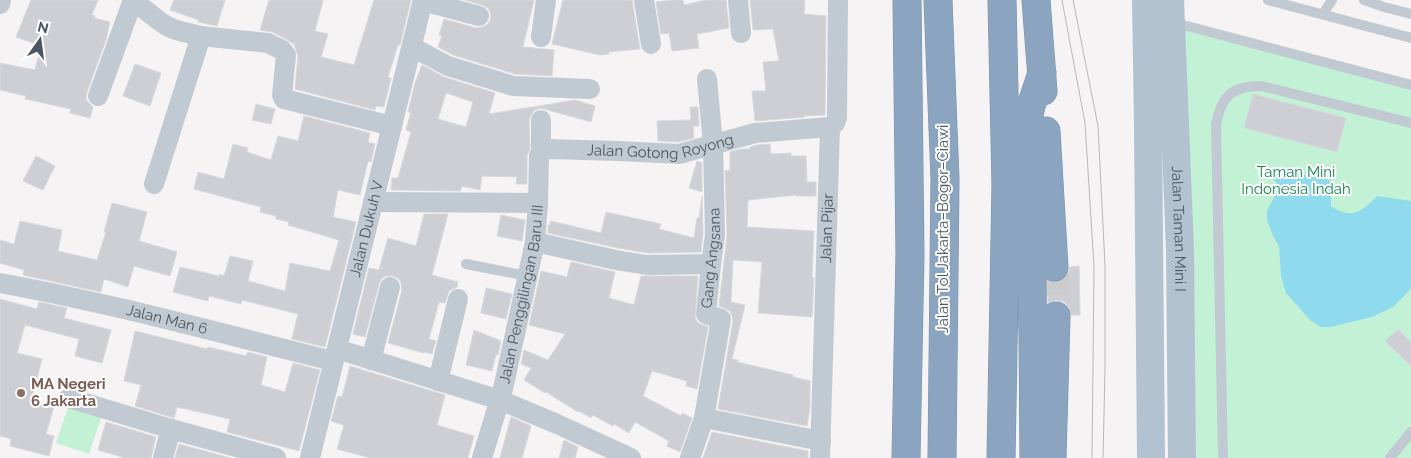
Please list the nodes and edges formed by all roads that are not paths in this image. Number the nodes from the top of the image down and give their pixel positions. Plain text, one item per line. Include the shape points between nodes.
1 (1, 0) edge
2 (133, 0) edge
3 (423, 0) edge
4 (546, 0) edge
5 (644, 0) edge
6 (738, 0) edge
7 (838, 0) edge
8 (907, 0) edge
9 (938, 0) edge
10 (1002, 0) edge
11 (1036, 0) edge
12 (1146, 0) edge
13 (1268, 0) edge
14 (1332, 0) edge
15 (1364, 0) edge
16 (0, 4) edge
17 (1171, 12) edge
18 (1323, 14) junction
19 (1411, 14) edge
20 (479, 16) dead end
21 (741, 33) dead end
22 (201, 36) junction
23 (541, 37) dead end
24 (1411, 38) edge
25 (652, 44) dead end
26 (412, 47) junction
27 (1042, 73) junction
28 (707, 78) dead end
29 (1411, 85) edge
30 (590, 89) dead end
31 (98, 96) dead end
32 (541, 120) dead end
33 (1411, 123) edge
34 (392, 126) junction
35 (830, 128) junction
36 (714, 144) junction
37 (542, 151) junction
38 (154, 184) dead end
39 (373, 202) junction
40 (538, 203) junction
41 (535, 242) junction
42 (466, 264) dead end
43 (710, 264) junction
44 (1054, 267) tunnel mouth
45 (527, 276) junction
46 (0, 283) edge
47 (390, 287) dead end
48 (458, 299) dead end
49 (1056, 316) tunnel mouth
50 (335, 355) junction
51 (371, 360) junction
52 (438, 381) junction
53 (70, 398) dead end
54 (500, 400) junction
55 (704, 418) junction
56 (171, 429) junction
57 (1411, 432) edge
58 (820, 450) edge
59 (163, 458) edge
60 (276, 458) edge
61 (310, 458) edge
62 (482, 458) edge
63 (632, 458) edge
64 (690, 458) edge
65 (906, 458) edge
66 (942, 458) edge
67 (1001, 458) edge
68 (1034, 458) edge
69 (1052, 458) edge
70 (1151, 458) edge
71 (1182, 458) edge
72 (1224, 458) edge
73 (1390, 458) edge

1 - 16 street
2 - 22 street via 165,25
2 - 31 street
3 - 20 street
3 - 26 street, Jalan Dukuh V
4 - 23 street
5 - 25 street
6 - 21 street
7 - 35 street, Jalan Pijar via 837,118
8 - 65 highway via 910,254
9 - 66 highway, Jalan Tol Jakarta–Bogor–Ciawi via 945,179
10 - 67 highway via 1006,185
11 - 27 highway
12 - 70 main road, Jalan Taman Mini I
13 - 18 lane
14 - 18 lane
15 - 19 lane
17 - 29 lane via 1183,25
17 - 71 main road, Jalan Taman Mini I via 1180,250
18 - 24 lane
22 - 34 street via 268,43 286,55 284,99
22 - 38 street
26 - 30 street via 448,66 513,86
26 - 34 street, Jalan Dukuh V
27 - 44 highway
27 - 68 highway via 1028,119
28 - 36 street, Gang Angsana
32 - 37 street
33 - 72 lane via 1261,86 1234,90 1218,110
34 - 39 street, Jalan Dukuh V
35 - 36 street, Jalan Gotong Royong via 755,133
35 - 58 street, Jalan Pijar
36 - 37 street, Jalan Gotong Royong via 679,154 618,150
36 - 43 street, Gang Angsana via 715,235
37 - 40 street via 539,156
39 - 40 street, Jalan Penggilingan Baru III
39 - 50 street, Jalan Dukuh V
40 - 41 street, Jalan Penggilingan Baru III
41 - 43 street via 647,265
41 - 45 street, Jalan Penggilingan Baru III
42 - 45 lane
43 - 55 street, Gang Angsana via 706,314 721,319
45 - 54 street, Jalan Penggilingan Baru III
46 - 50 street, Jalan Man 6
47 - 51 street
48 - 52 street
49 - 69 highway
50 - 51 street, Jalan Man 6
50 - 61 street, Jalan Dukuh V
51 - 52 street, Jalan Man 6
52 - 54 street, Jalan Man 6
53 - 56 street
54 - 62 street, Jalan Penggilingan Baru III
54 - 63 street, Jalan Man 6
55 - 58 street
55 - 64 street
56 - 59 street
56 - 60 street
57 - 73 lane

